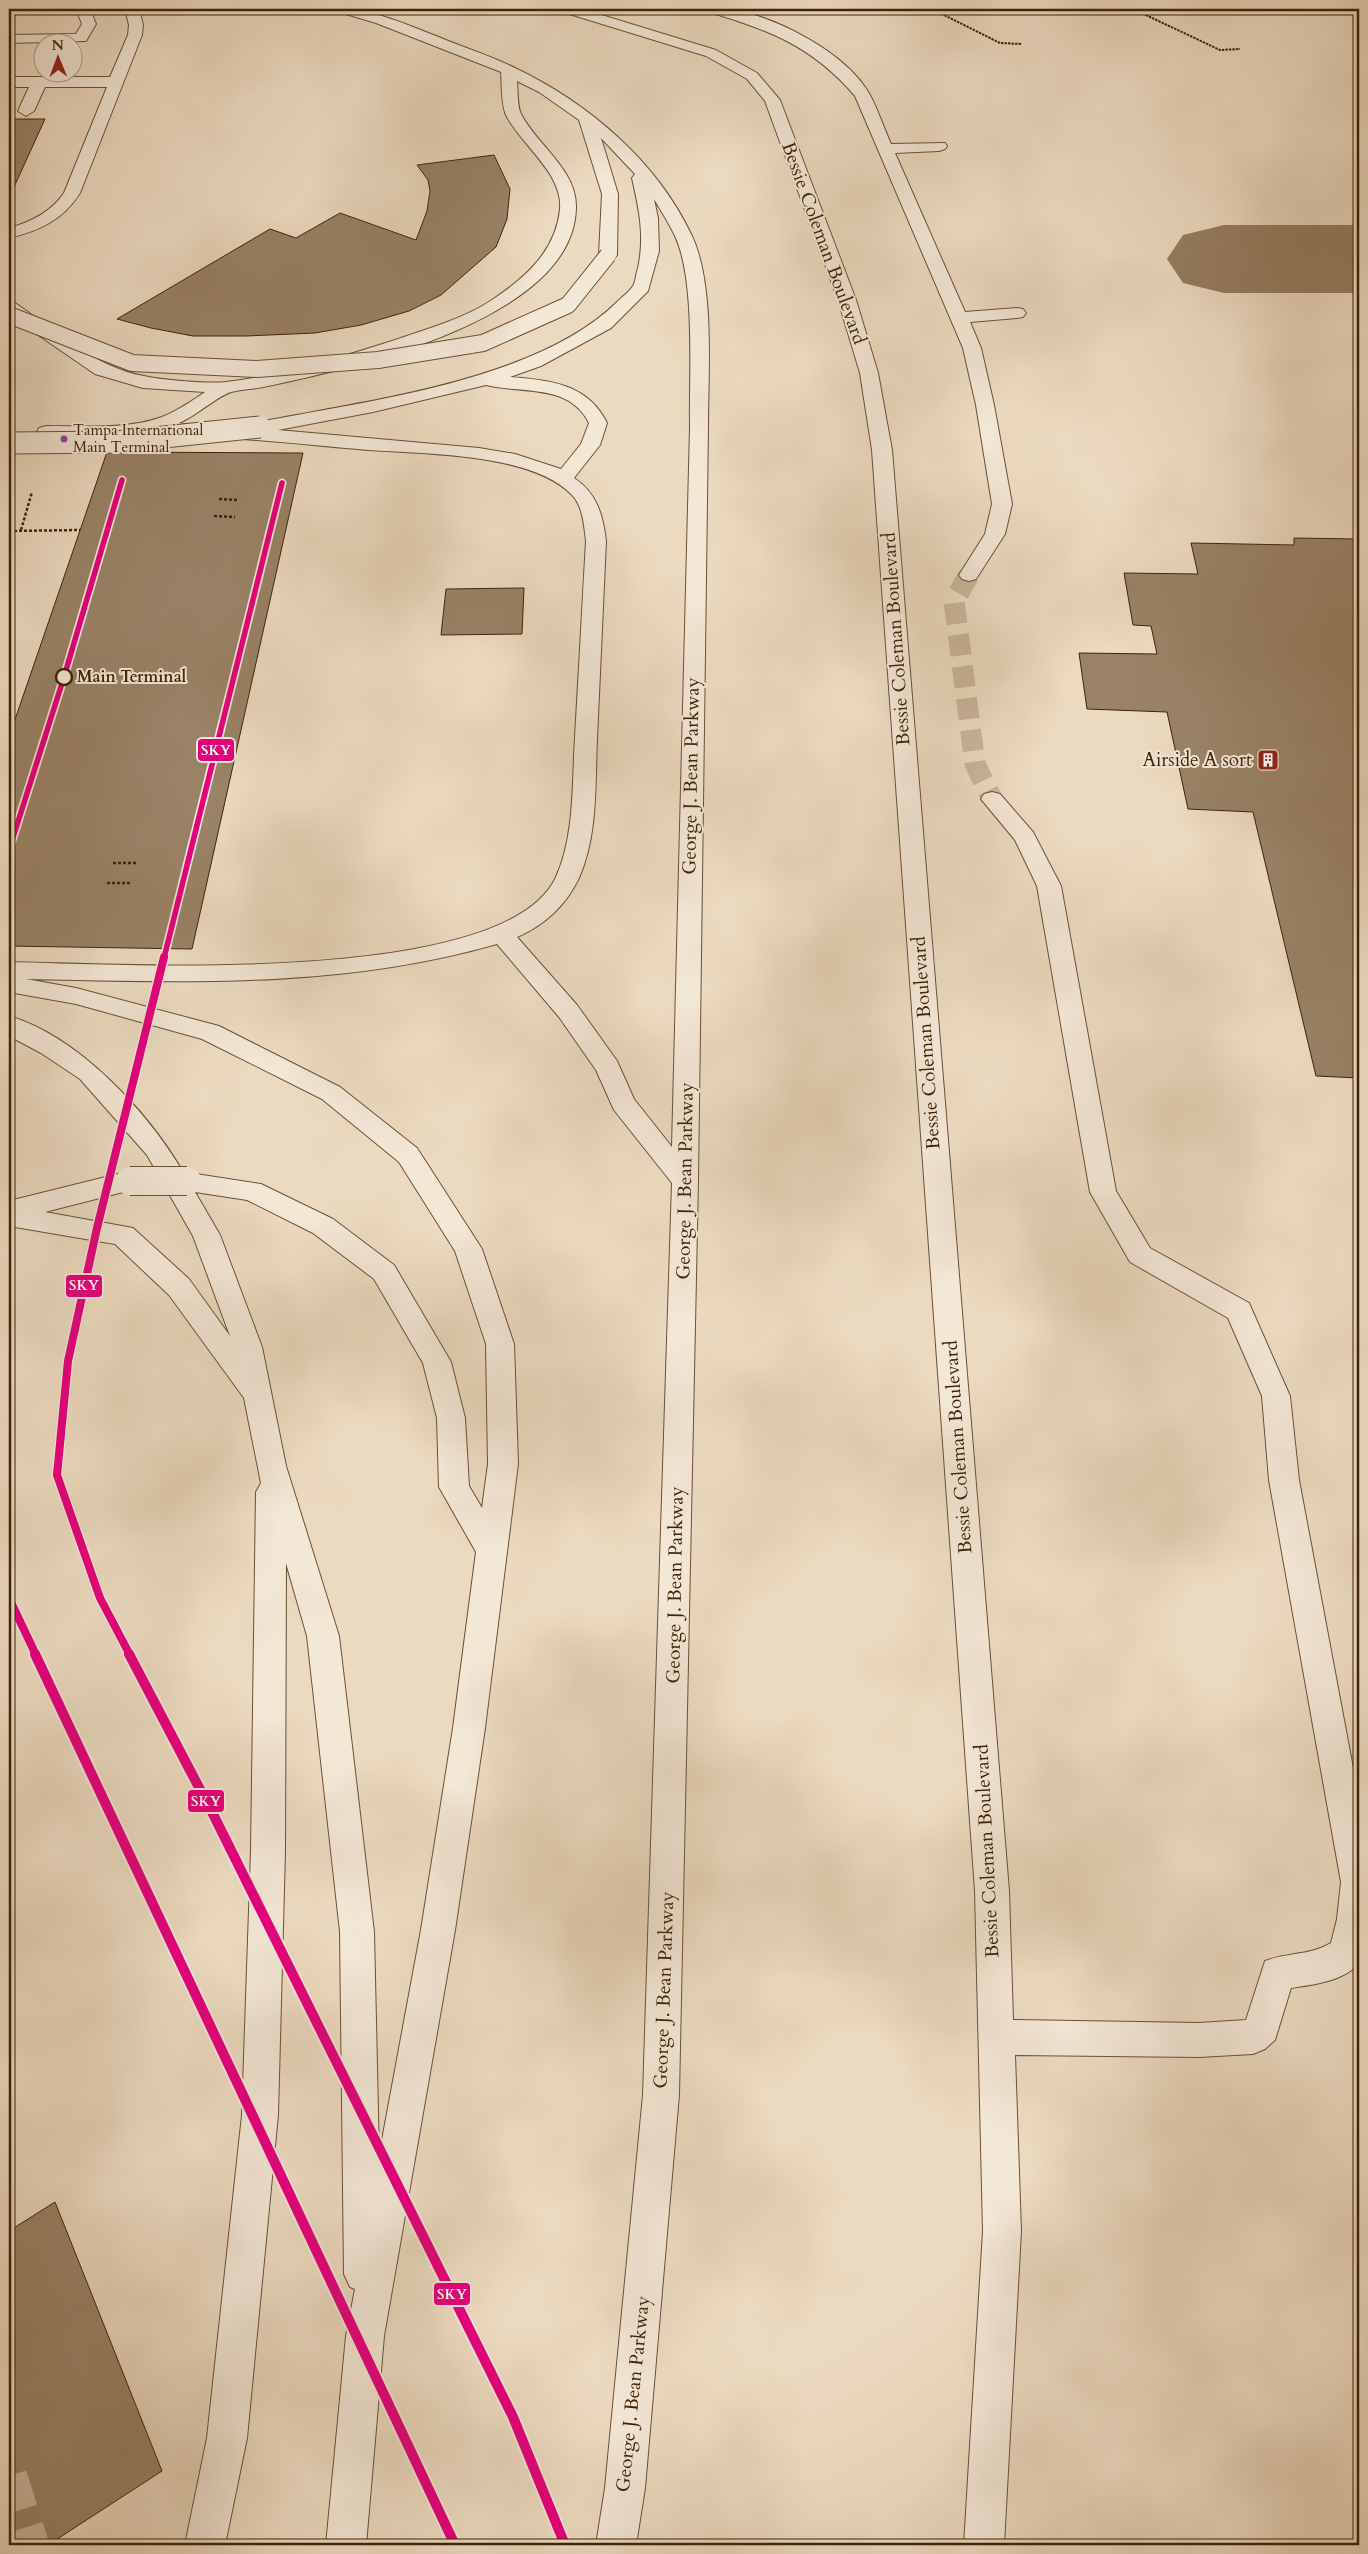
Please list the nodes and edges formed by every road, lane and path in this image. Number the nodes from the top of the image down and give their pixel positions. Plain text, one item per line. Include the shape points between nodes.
1 (83, 9) edge
2 (132, 9) edge
3 (344, 9) edge
4 (568, 9) edge
5 (714, 9) edge
6 (932, 9) edge
7 (1133, 9) edge
8 (1351, 9) edge
9 (1359, 9) edge
10 (9, 39) edge
11 (1022, 44) dead end
12 (1240, 50) dead end
13 (508, 70) junction
14 (9, 82) edge
15 (32, 82) edge
16 (39, 82) edge
17 (82, 82) edge
18 (116, 82) junction
19 (26, 111) dead end
20 (587, 120) junction
21 (939, 146) dead end
22 (886, 149) junction
23 (638, 167) junction
24 (9, 233) edge
25 (9, 307) edge
26 (1017, 313) dead end
27 (9, 315) edge
28 (958, 318) junction
29 (480, 381) junction
30 (224, 388) junction
31 (133, 428) junction
32 (9, 432) edge
33 (9, 443) edge
34 (564, 478) junction
35 (219, 500) dead end
36 (239, 500) dead end
37 (214, 516) dead end
38 (235, 517) dead end
39 (9, 530) edge
40 (80, 530) dead end
41 (969, 575) tunnel mouth
42 (992, 799) tunnel mouth
43 (113, 863) dead end
44 (138, 863) dead end
45 (107, 883) dead end
46 (132, 883) dead end
47 (503, 936) junction
48 (9, 970) edge
49 (9, 984) edge
50 (9, 1025) edge
51 (685, 1182) junction
52 (9, 1211) edge
53 (9, 1216) edge
54 (258, 1397) junction
55 (271, 1466) junction
56 (491, 1550) junction
57 (996, 2037) junction
58 (365, 2336) junction
59 (206, 2545) edge
60 (346, 2545) edge
61 (616, 2545) edge
62 (984, 2545) edge

1 - 10 street via 89,24 81,38
2 - 18 street via 135,35
3 - 13 street, George J. Bean Parkway via 381,20
4 - 57 street, Bessie Coleman Boulevard via 710,53 752,76 772,100 848,300 869,373 882,450 991,1871
5 - 22 street via 767,24 827,57 862,95
6 - 11 path via 1000,43
7 - 12 path via 1220,50
8 - 9 path
13 - 20 street, George J. Bean Parkway via 544,89
13 - 30 street via 513,114 551,163 567,195 565,228 560,243 547,262 528,282 497,305 452,327 361,357 267,381
14 - 15 street
16 - 19 street
17 - 18 street
18 - 24 street via 66,203 44,221
20 - 23 street, George J. Bean Parkway
20 - 27 street, bridge via 610,194 608,255 568,305 483,343 378,360 257,369 132,363
21 - 22 street
22 - 28 street
23 - 29 street via 650,218 650,251 642,287 605,324 535,362
23 - 51 street, George J. Bean Parkway via 684,237 694,273 698,322 699,427
25 - 30 street via 101,370 143,382
26 - 28 street
28 - 41 street via 972,348 1002,504 995,534
29 - 33 street, bridge via 373,406 260,427 116,442
29 - 34 street via 519,382 562,391 588,405 598,423 590,444
30 - 31 street via 192,410 167,421
31 - 32 street
31 - 34 street via 250,433 478,454 526,464
34 - 47 street via 579,490 593,514 596,541 580,827 567,875 553,900 532,920
35 - 36 path
37 - 38 path
39 - 40 path
42 - 57 street via 1025,837 1050,886 1103,1192 1140,1255 1239,1311 1276,1396 1284,1480 1358,1882 1346,1953 1322,1967 1277,1973 1263,2028 1253,2037 1199,2040
43 - 44 path
45 - 46 path
47 - 48 street via 411,959 346,969 273,974
47 - 51 street via 568,1011 608,1066 623,1103
49 - 56 street via 76,996 210,1032 331,1093 408,1155 468,1249 500,1344 503,1464
50 - 54 street via 89,1073 156,1148 206,1235 248,1347
51 - 61 street, George J. Bean Parkway via 661,2095 625,2488
52 - 56 street, bridge via 130,1181 187,1182 252,1191 323,1226 384,1272 437,1362 450,1418 454,1487
53 - 54 street via 123,1235 178,1287
54 - 55 street
55 - 58 street via 324,1636 357,1932
55 - 59 street via 268,1851 260,2115 227,2438
56 - 58 street via 470,1728 438,1930
57 - 62 street, Bessie Coleman Boulevard via 1002,2231
58 - 60 street

